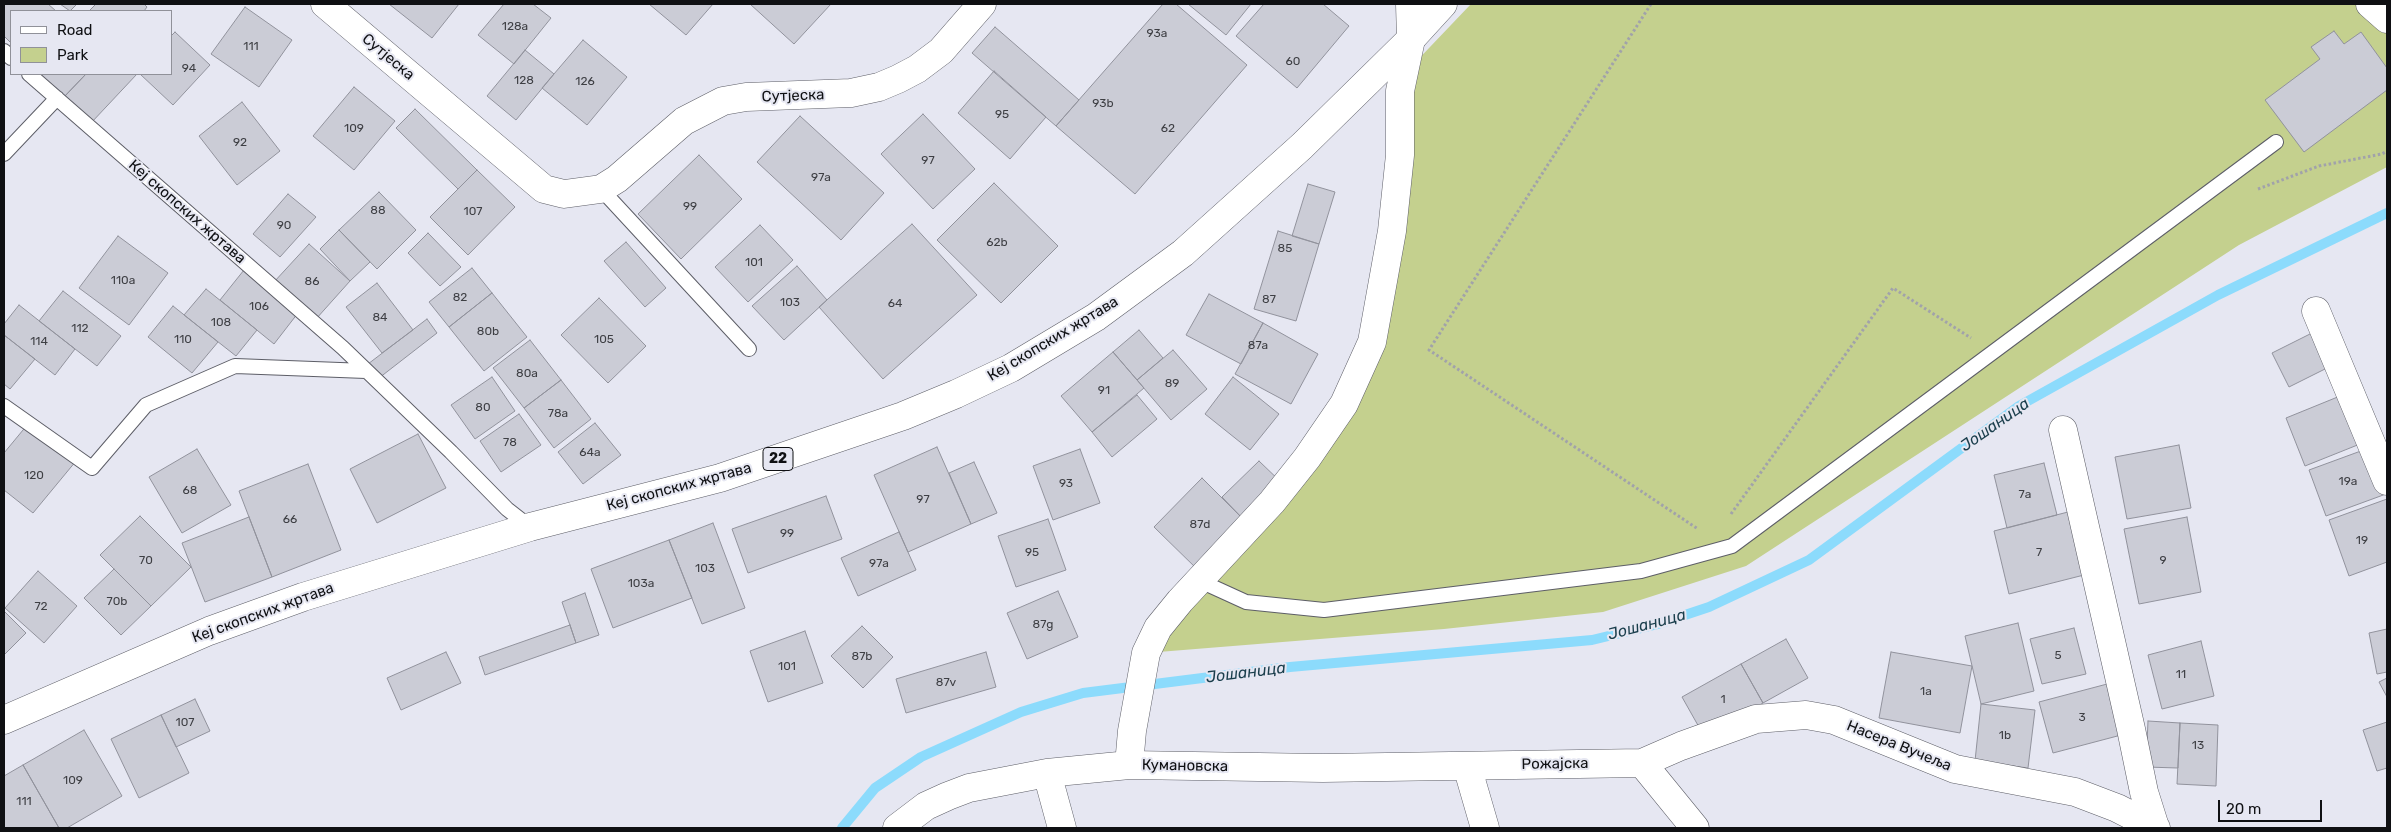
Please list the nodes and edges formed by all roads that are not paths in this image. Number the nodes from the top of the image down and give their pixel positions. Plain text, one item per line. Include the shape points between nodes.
1 (325, 4) edge
2 (982, 4) edge
3 (1410, 4) edge
4 (1443, 4) edge
5 (2370, 4) edge
6 (2387, 19) edge
7 (1411, 39) junction
8 (30, 75) edge
9 (57, 98) junction
10 (2276, 142) dead end
11 (4, 154) edge
12 (601, 188) junction
13 (2316, 311) dead end
14 (749, 349) dead end
15 (366, 371) junction
16 (4, 406) edge
17 (2063, 430) dead end
18 (2387, 481) edge
19 (530, 527) junction
20 (1200, 581) junction
21 (4, 720) edge
22 (1642, 762) junction
23 (1129, 765) junction
24 (1467, 766) junction
25 (1323, 768) joint
26 (1047, 773) junction
27 (897, 828) edge
28 (1062, 828) edge
29 (1485, 828) edge
30 (1695, 828) edge
31 (2155, 828) edge

1 - 12 street, Сутјеска via 544,188 564,194
2 - 12 street, Сутјеска via 941,51 898,79 851,93 746,97 723,101 684,121 617,179
3 - 7 street
4 - 7 street, Кеј скопских жртава / 22
5 - 6 street
7 - 19 street, Кеј скопских жртава / 22 via 1302,146 1183,253 1096,316 1011,368 930,405 829,442 720,478
7 - 20 street via 1400,91 1400,155 1392,231 1372,342 1344,404 1306,458 1272,502
8 - 9 lane, Кеј скопских жртава
9 - 11 lane
9 - 15 lane, Кеј скопских жртава
10 - 20 lane via 1732,546 1641,571 1324,610 1246,602
12 - 14 lane
13 - 18 street
15 - 16 lane via 235,366 146,405 92,468
15 - 19 lane, Кеј скопских жртава via 507,509
17 - 31 street, Насера Вучеља via 2144,792
19 - 21 street, Кеј скопских жртава / 22 via 217,627
20 - 23 street via 1158,628 1146,654
22 - 24 street, Рожајска
22 - 30 street
22 - 31 street, Насера Вучеља via 1756,720 1806,715 1834,720 1955,769 2075,792 2117,808
23 - 25 street, Кумановска
23 - 26 street, Кумановска
24 - 25 street, Рожајска
24 - 29 street
26 - 27 street, Кумановска via 969,788 926,806
26 - 28 street

